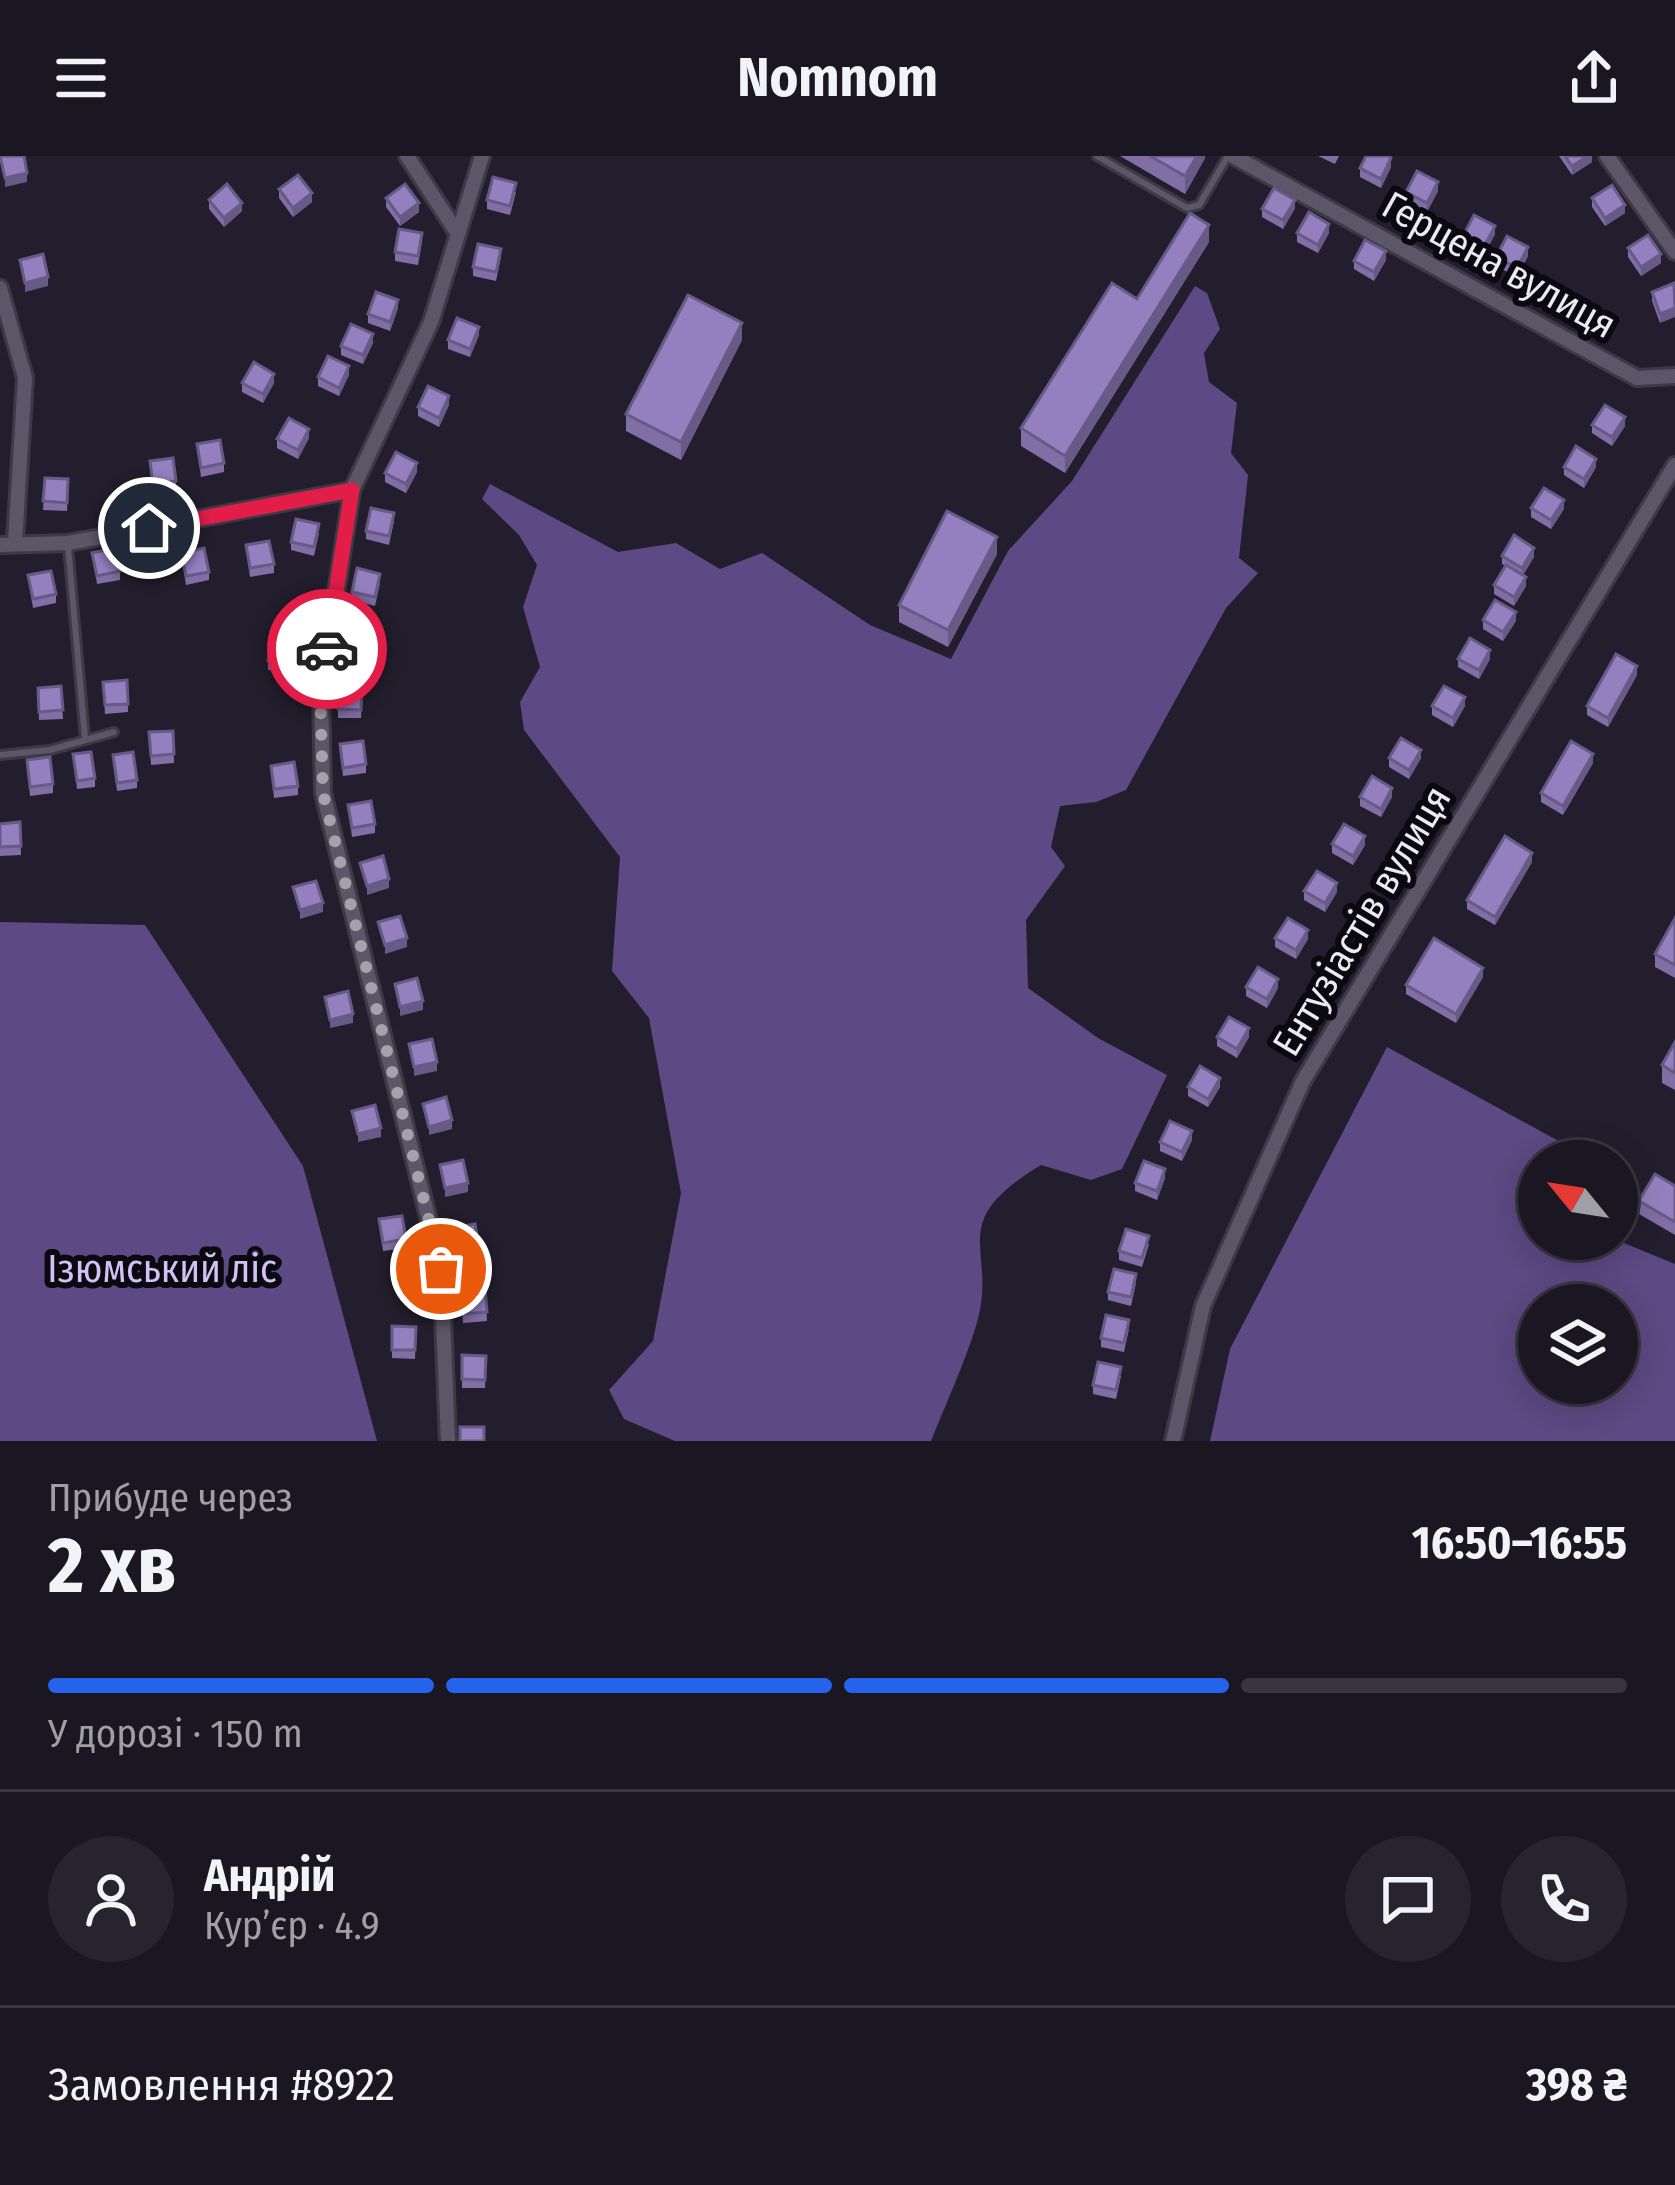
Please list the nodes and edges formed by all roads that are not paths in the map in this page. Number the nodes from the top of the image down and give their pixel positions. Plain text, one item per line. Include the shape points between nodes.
1 (407, 156) edge
2 (482, 156) edge
3 (1097, 156) edge
4 (1231, 156) edge
5 (1606, 156) edge
6 (456, 231) junction
7 (1675, 252) edge
8 (0, 288) edge
9 (1675, 376) edge
10 (1675, 465) edge
11 (352, 490) junction
12 (8, 543) edge
13 (68, 543) junction
14 (114, 732) dead end
15 (85, 738) junction
16 (0, 755) edge
17 (448, 1441) edge
18 (1173, 1441) edge

1 - 6 street
2 - 6 street
3 - 4 lane via 1186,208 1199,205
4 - 9 street, Герцена вулиця via 1637,378
5 - 7 street
6 - 11 street via 431,322
8 - 12 street via 25,378
10 - 18 street, Ентузіастів вулиця via 1303,1081 1203,1306
11 - 13 street
11 - 17 street via 320,688 323,793 441,1269
12 - 13 street
13 - 15 lane
14 - 15 lane
15 - 16 lane

